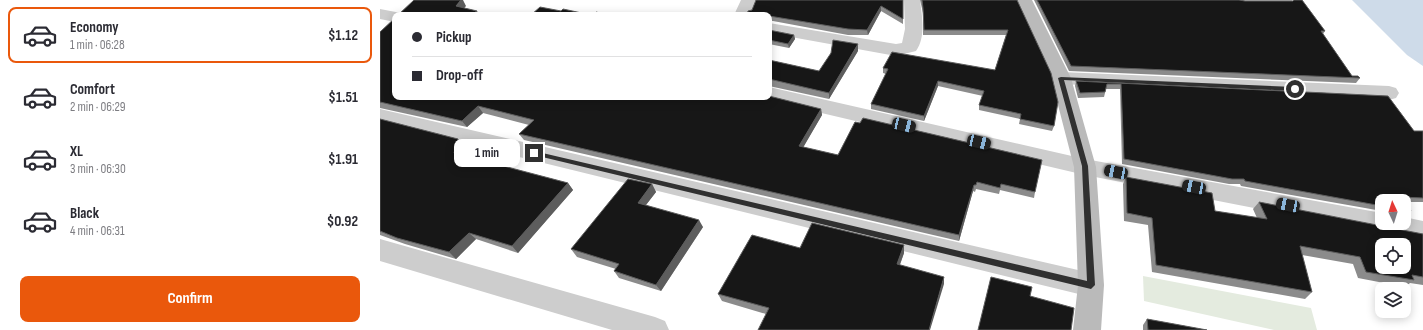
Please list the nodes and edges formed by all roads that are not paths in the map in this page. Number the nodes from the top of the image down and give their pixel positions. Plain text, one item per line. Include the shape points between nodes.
1 (749, 0) edge
2 (912, 0) edge
3 (1024, 0) edge
4 (1243, 0) edge
5 (1284, 1) edge
6 (744, 12) edge
7 (380, 14) edge
8 (392, 17) edge
9 (772, 29) edge
10 (1061, 78) junction
11 (1389, 93) dead end
12 (772, 95) edge
13 (380, 116) edge
14 (1085, 166) junction
15 (1375, 221) edge
16 (1411, 228) edge
17 (1423, 230) edge
18 (380, 250) edge
19 (1091, 285) junction
20 (654, 330) edge
21 (1087, 330) edge

1 - 6 street
2 - 9 street via 914,29 910,47 896,50
3 - 10 street
4 - 5 street
7 - 8 street
10 - 11 street
10 - 14 street
12 - 14 street
13 - 19 street
14 - 15 street
14 - 19 street
16 - 17 street
18 - 20 street
19 - 21 street

